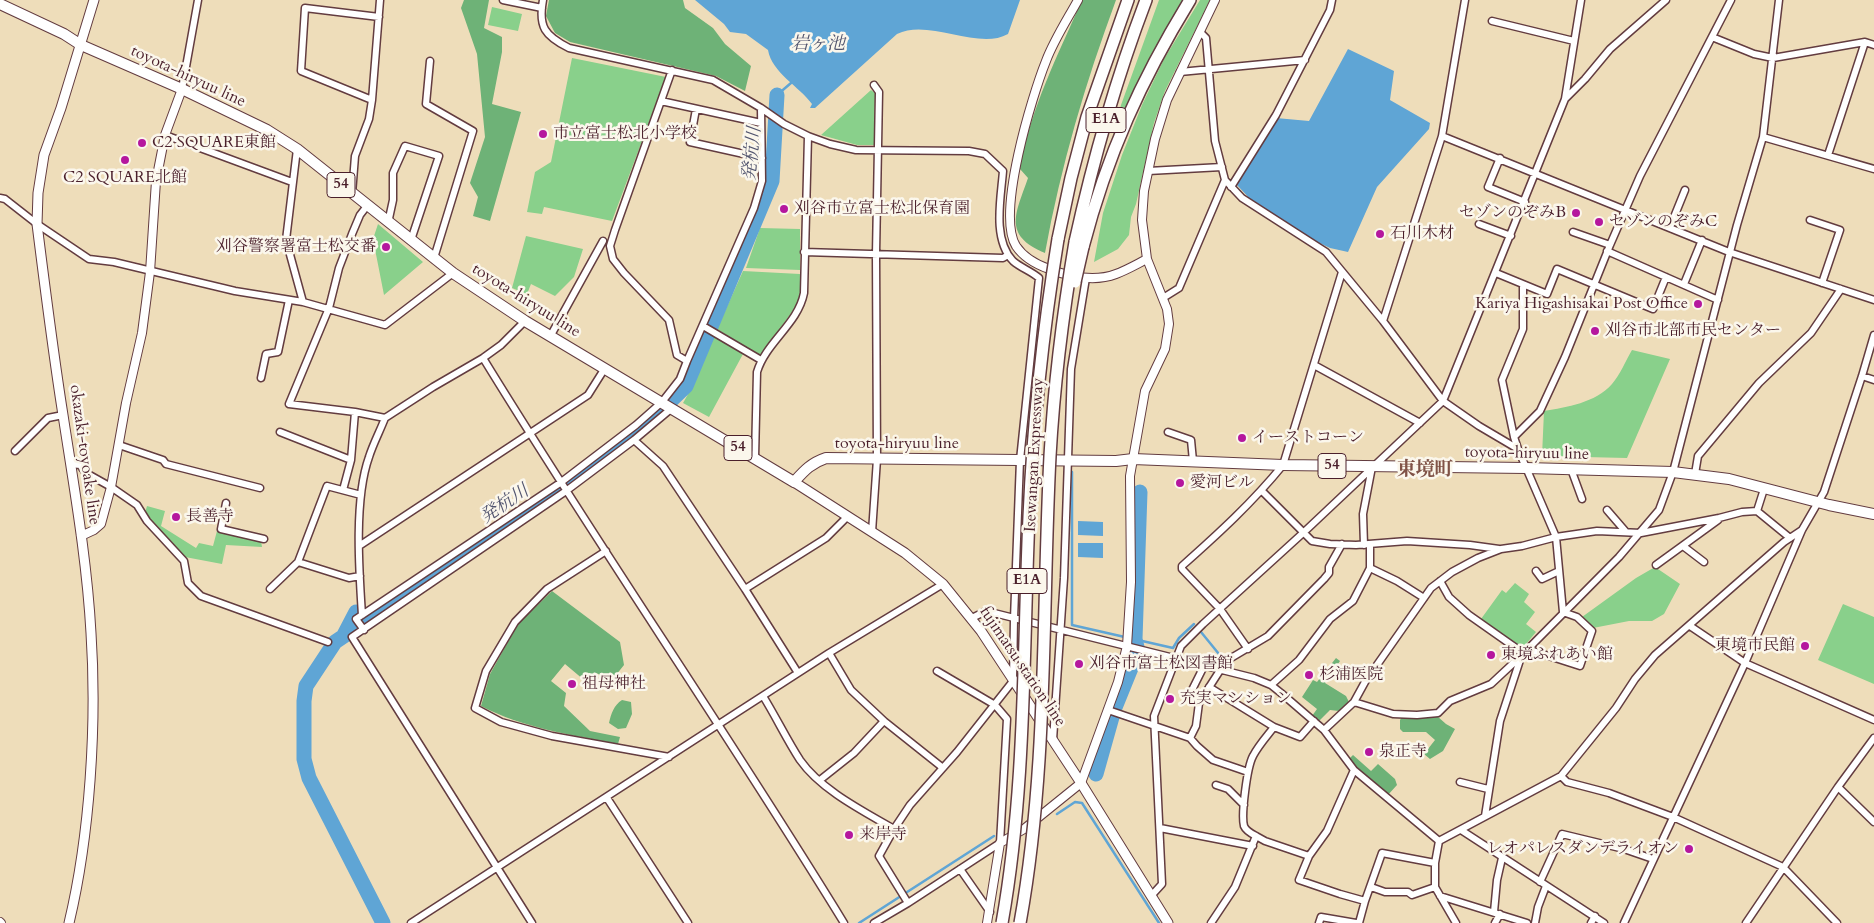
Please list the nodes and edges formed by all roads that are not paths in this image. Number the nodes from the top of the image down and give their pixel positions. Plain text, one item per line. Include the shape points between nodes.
1 (94, 0) edge
2 (198, 0) edge
3 (380, 0) edge
4 (503, 0) edge
5 (543, 0) edge
6 (1078, 0) edge
7 (1128, 0) edge
8 (1146, 0) edge
9 (1190, 0) edge
10 (1215, 0) edge
11 (1332, 0) edge
12 (1465, 0) edge
13 (1581, 0) edge
14 (1666, 0) edge
15 (1731, 0) edge
16 (1779, 0) edge
17 (0, 4) edge
18 (542, 8) junction
19 (379, 17) junction
20 (1492, 21) dead end
21 (1200, 32) junction
22 (1712, 37) junction
23 (1574, 41) junction
24 (1864, 42) junction
25 (81, 45) junction
26 (1874, 45) edge
27 (1772, 58) junction
28 (1305, 60) junction
29 (430, 61) dead end
30 (1209, 69) junction
31 (672, 70) junction
32 (1180, 72) junction
33 (874, 85) dead end
34 (182, 89) junction
35 (1565, 99) junction
36 (372, 100) junction
37 (661, 101) junction
38 (761, 108) junction
39 (696, 109) junction
40 (761, 123) junction
41 (165, 135) junction
42 (808, 136) junction
43 (1442, 136) junction
44 (1763, 137) junction
45 (297, 150) junction
46 (878, 151) junction
47 (1828, 155) junction
48 (762, 158) junction
49 (1500, 158) junction
50 (1222, 167) junction
51 (1874, 169) edge
52 (1148, 171) junction
53 (1536, 174) junction
54 (1225, 180) junction
55 (292, 182) junction
56 (1231, 187) junction
57 (1685, 190) dead end
58 (352, 194) junction
59 (0, 198) edge
60 (1525, 202) junction
61 (367, 206) junction
62 (1625, 209) junction
63 (1810, 220) dead end
64 (388, 223) junction
65 (37, 224) junction
66 (1479, 224) dead end
67 (1670, 227) junction
68 (1573, 232) dead end
69 (1511, 236) junction
70 (411, 240) junction
71 (1702, 240) junction
72 (603, 241) dead end
73 (1079, 245) junction
74 (1608, 248) junction
75 (804, 252) junction
76 (1730, 252) junction
77 (876, 254) junction
78 (1008, 255) junction
79 (434, 258) junction
80 (1147, 259) junction
81 (150, 272) junction
82 (1342, 272) junction
83 (1496, 273) junction
84 (453, 274) junction
85 (1666, 276) junction
86 (1086, 278) junction
87 (1822, 283) junction
88 (1523, 284) junction
89 (1594, 284) junction
90 (1684, 284) junction
91 (1840, 289) junction
92 (1163, 298) junction
93 (289, 300) junction
94 (1718, 300) junction
95 (1874, 300) edge
96 (303, 302) junction
97 (329, 308) junction
98 (525, 321) junction
99 (1383, 321) junction
100 (703, 326) junction
101 (551, 335) junction
102 (1874, 335) edge
103 (1872, 354) edge
104 (483, 358) junction
105 (761, 360) junction
106 (688, 361) junction
107 (1314, 365) junction
108 (605, 368) junction
109 (1862, 376) junction
110 (261, 378) dead end
111 (1874, 380) edge
112 (1443, 401) junction
113 (662, 402) junction
114 (672, 408) junction
115 (355, 412) junction
116 (63, 415) junction
117 (386, 418) junction
118 (1420, 423) junction
119 (280, 432) dead end
120 (1168, 432) dead end
121 (530, 434) junction
122 (1514, 438) junction
123 (634, 440) junction
124 (118, 445) junction
125 (1518, 449) junction
126 (15, 451) dead end
127 (755, 458) junction
128 (877, 459) junction
129 (1133, 459) junction
130 (351, 460) junction
131 (1020, 460) junction
132 (1069, 460) junction
133 (1193, 461) junction
134 (71, 464) junction
135 (1283, 465) junction
136 (1372, 467) junction
137 (1526, 468) junction
138 (1570, 469) junction
139 (1673, 472) junction
140 (1695, 474) junction
141 (794, 482) junction
142 (560, 483) junction
143 (111, 486) junction
144 (260, 488) dead end
145 (1764, 489) junction
146 (343, 490) junction
147 (566, 491) junction
148 (1262, 491) junction
149 (361, 495) junction
150 (1582, 499) dead end
151 (1818, 502) junction
152 (226, 503) dead end
153 (1607, 510) dead end
154 (1757, 511) junction
155 (1874, 514) edge
156 (848, 516) junction
157 (1719, 518) junction
158 (1802, 530) junction
159 (872, 532) junction
160 (1626, 532) junction
161 (1303, 533) junction
162 (1641, 533) junction
163 (81, 536) junction
164 (1556, 537) junction
165 (1790, 538) junction
166 (264, 539) dead end
167 (1342, 544) junction
168 (1367, 545) junction
169 (359, 546) junction
170 (1683, 546) junction
171 (1500, 549) junction
172 (606, 551) junction
173 (298, 562) junction
174 (1704, 562) dead end
175 (1656, 565) dead end
176 (1370, 568) junction
177 (1536, 571) dead end
178 (1559, 571) junction
179 (360, 576) junction
180 (1440, 581) junction
181 (943, 584) junction
182 (745, 588) junction
183 (270, 589) dead end
184 (1424, 598) junction
185 (1220, 609) junction
186 (1564, 612) junction
187 (359, 617) junction
188 (972, 618) junction
189 (1014, 619) junction
190 (1690, 626) junction
191 (364, 630) junction
192 (1060, 630) junction
193 (328, 642) dead end
194 (1131, 647) junction
195 (1248, 649) junction
196 (829, 653) junction
197 (1524, 653) junction
198 (1176, 658) junction
199 (1745, 663) junction
200 (1204, 666) junction
201 (1219, 670) junction
202 (937, 671) dead end
203 (798, 674) junction
204 (1013, 681) junction
205 (1271, 685) junction
206 (1209, 687) junction
207 (1190, 694) dead end
208 (763, 696) junction
209 (1354, 702) junction
210 (995, 705) junction
211 (1109, 710) junction
212 (1874, 720) edge
213 (884, 721) junction
214 (1314, 721) junction
215 (717, 725) junction
216 (1155, 725) junction
217 (1274, 727) junction
218 (1324, 730) junction
219 (1190, 738) junction
220 (1874, 738) edge
221 (1053, 740) junction
222 (669, 757) junction
223 (942, 768) junction
224 (1354, 770) junction
225 (1248, 772) junction
226 (1561, 776) junction
227 (820, 780) junction
228 (1460, 782) dead end
229 (1081, 783) junction
230 (1216, 785) dead end
231 (1838, 787) junction
232 (1488, 789) junction
233 (607, 798) junction
234 (1244, 805) junction
235 (1485, 816) junction
236 (1673, 817) junction
237 (1874, 822) edge
238 (1160, 828) junction
239 (894, 829) junction
240 (1461, 830) junction
241 (1256, 836) junction
242 (1438, 841) junction
243 (1000, 843) junction
244 (1253, 846) junction
245 (1309, 856) junction
246 (1502, 858) junction
247 (1653, 859) junction
248 (1435, 863) junction
249 (1783, 867) junction
250 (496, 868) junction
251 (960, 869) junction
252 (1543, 884) junction
253 (1371, 887) junction
254 (1435, 887) junction
255 (1151, 896) junction
256 (1440, 896) junction
257 (907, 901) junction
258 (1365, 901) junction
259 (990, 912) junction
260 (1497, 913) junction
261 (1595, 916) junction
262 (69, 923) edge
263 (412, 923) edge
264 (532, 923) edge
265 (688, 923) edge
266 (844, 923) edge
267 (874, 923) edge
268 (987, 923) edge
269 (1002, 923) edge
270 (1020, 923) edge
271 (1168, 923) edge
272 (1211, 923) edge
273 (1319, 923) edge
274 (1358, 923) edge
275 (1456, 923) edge
276 (1496, 923) edge
277 (1528, 923) edge
278 (1535, 923) edge
279 (1591, 923) edge
280 (1604, 923) edge
281 (1624, 923) edge
282 (1746, 923) edge
283 (1838, 923) edge

1 - 25 main road, okazaki-toyoake line
2 - 34 street
3 - 19 street
4 - 18 street
5 - 18 street
6 - 86 street via 1040,76 1019,144 1010,212 1015,244 1025,257 1064,274
7 - 269 highway, Isewangan Expressway / E1A, bridge via 1087,117 1071,178 1047,304 1029,517 1020,755 1009,884
8 - 73 highway, Isewangan Expressway / E1A via 1089,178
9 - 73 highway via 1133,104
10 - 21 street
11 - 28 street
12 - 43 street
13 - 23 street
14 - 35 street via 1610,49
15 - 22 street
16 - 27 street
17 - 25 main road, toyota-hiryuu line / 54
18 - 31 street via 542,25 553,40 569,48
19 - 36 street
19 - 36 street via 305,8 301,71
20 - 23 street
21 - 30 street via 1206,38
21 - 32 street
22 - 27 street
22 - 62 street
23 - 35 street
24 - 26 street
24 - 27 street
24 - 47 street
25 - 34 main road, toyota-hiryuu line / 54
25 - 65 main road, okazaki-toyoake line via 44,155
27 - 44 street
28 - 30 street
28 - 56 street via 1276,115
29 - 79 street via 426,104 473,131
30 - 32 street
30 - 50 street via 1215,141
31 - 37 street
31 - 38 street via 713,80
32 - 52 street via 1154,139
33 - 46 street via 879,92
34 - 41 street
34 - 45 main road, toyota-hiryuu line / 54 via 268,130
35 - 53 street
36 - 58 street via 370,119 355,156
37 - 39 street
37 - 106 street via 610,246 613,259 624,274 669,320 677,355
38 - 40 street
38 - 42 street
39 - 40 street
39 - 48 street via 690,142
40 - 48 street
41 - 55 street
41 - 81 street via 156,180
42 - 46 street via 856,150
42 - 75 street
43 - 49 street
43 - 99 street
44 - 47 street
44 - 76 street
45 - 55 street
45 - 58 main road, toyota-hiryuu line / 54
46 - 77 street
46 - 78 street via 969,151 985,154 1003,171 999,232
47 - 51 street
48 - 100 street via 762,181 754,208
49 - 53 street
49 - 60 street via 1488,187
50 - 52 street
50 - 54 street
52 - 80 street via 1142,220
53 - 60 street
53 - 62 street
54 - 56 street
54 - 92 street via 1179,288
55 - 96 street via 286,240
56 - 82 street via 1242,198 1326,252
57 - 67 street
58 - 61 main road, toyota-hiryuu line / 54
59 - 65 street
60 - 69 street
61 - 64 main road, toyota-hiryuu line / 54
61 - 97 street via 360,215 339,268
62 - 67 street
62 - 74 street
63 - 87 street via 1840,230
64 - 70 main road, toyota-hiryuu line / 54
64 - 70 street via 393,200 393,173 404,146 439,156
65 - 81 street via 89,259
65 - 116 main road, okazaki-toyoake line
66 - 69 street
67 - 71 street
68 - 74 street
69 - 83 street
70 - 79 main road, toyota-hiryuu line / 54
71 - 76 street
71 - 90 street
72 - 101 street
73 - 270 highway, Isewangan Expressway / E1A, bridge via 1064,302 1056,369 1037,805
74 - 85 street
74 - 89 street
75 - 77 street
75 - 105 street via 802,306
76 - 87 street
76 - 94 street
77 - 78 street via 1003,258
77 - 128 street
78 - 131 street via 1038,278
79 - 84 main road, toyota-hiryuu line / 54
80 - 86 street via 1115,274
80 - 92 street
81 - 93 street
81 - 124 street via 142,333
82 - 99 street
82 - 107 street
83 - 88 street
83 - 112 street
84 - 97 street via 385,325
84 - 98 main road, toyota-hiryuu line / 54
85 - 89 street via 1653,309
85 - 90 street
86 - 132 street via 1071,369
87 - 91 street
88 - 89 street via 1547,294 1557,269
88 - 122 street via 1523,329 1502,380
89 - 122 street via 1566,357 1540,411
90 - 94 street
91 - 95 street
91 - 140 street via 1811,333 1759,384 1698,456
92 - 129 street via 1167,309 1168,337 1145,391
93 - 96 street
93 - 110 street via 278,352 266,354
94 - 139 street
96 - 97 street
97 - 115 street via 289,404
98 - 101 main road, toyota-hiryuu line / 54
98 - 104 street
99 - 112 street
100 - 105 street
100 - 106 street
101 - 108 main road, toyota-hiryuu line / 54
102 - 103 street
103 - 109 street
104 - 117 street
104 - 121 street
105 - 127 street via 757,372
106 - 113 street via 680,379
107 - 118 street
107 - 135 street
108 - 113 main road, toyota-hiryuu line / 54
108 - 121 street via 588,395
109 - 111 street
109 - 151 street
112 - 118 street
112 - 125 street
113 - 114 main road, toyota-hiryuu line / 54
113 - 142 street
114 - 123 street
114 - 127 main road, toyota-hiryuu line / 54
115 - 117 street
115 - 130 street
116 - 126 street via 48,418
116 - 134 main road, okazaki-toyoake line
117 - 149 street via 368,459
118 - 136 street
119 - 130 street
120 - 133 street via 1191,440
121 - 142 street
121 - 169 street
122 - 125 street
123 - 147 street
123 - 182 street via 663,466
124 - 143 street
124 - 144 street via 163,460 166,464
125 - 137 street
127 - 141 main road, toyota-hiryuu line / 54
128 - 131 main road, toyota-hiryuu line / 54
128 - 141 main road, toyota-hiryuu line / 54 via 826,458 808,467
128 - 159 street
129 - 132 main road, toyota-hiryuu line / 54
129 - 133 main road, toyota-hiryuu line / 54
129 - 194 street via 1130,476
130 - 146 street
131 - 132 main road, toyota-hiryuu line / 54
131 - 189 street
132 - 192 street
133 - 135 main road, toyota-hiryuu line / 54
134 - 143 street via 77,464
134 - 163 main road, okazaki-toyoake line
135 - 136 main road, toyota-hiryuu line / 54
135 - 148 street
136 - 137 main road, toyota-hiryuu line / 54
136 - 161 street
136 - 168 street via 1363,514
137 - 138 main road, toyota-hiryuu line / 54
137 - 164 street
138 - 139 main road, toyota-hiryuu line / 54
138 - 150 street
139 - 140 main road, toyota-hiryuu line / 54
139 - 162 street via 1659,510
140 - 145 main road, toyota-hiryuu line / 54
141 - 156 main road, fujimatsu station line
142 - 147 street
142 - 187 street
143 - 163 street via 101,524
143 - 193 street via 137,505 147,521 184,561 188,583 201,596
145 - 151 main road, toyota-hiryuu line / 54
145 - 154 street
146 - 149 street
146 - 173 street via 327,486
147 - 172 street
147 - 191 street
148 - 161 street
148 - 185 street via 1182,566
149 - 169 street
151 - 155 main road, toyota-hiryuu line / 54
151 - 158 street
152 - 166 street via 221,529
153 - 160 street
154 - 157 street
154 - 165 street
156 - 159 main road, fujimatsu station line
156 - 182 street via 826,538
157 - 162 street
157 - 170 street
158 - 165 street
158 - 199 street
159 - 181 main road, fujimatsu station line via 905,553
160 - 162 street
160 - 164 street via 1597,531
161 - 167 street via 1312,541
161 - 185 street
162 - 186 street
163 - 262 main road, okazaki-toyoake line via 92,634 92,724 86,811
164 - 171 street
164 - 178 street
165 - 190 street
167 - 168 street
167 - 195 street via 1324,580 1268,636
168 - 171 street via 1407,541
168 - 176 street
169 - 179 street
170 - 174 street
170 - 175 street
171 - 180 street
172 - 215 street
172 - 222 street via 547,589 515,622 486,671 475,708 501,722 552,736
173 - 179 street via 350,578
173 - 183 street
176 - 184 street
176 - 205 street via 1354,601 1330,619 1299,660
177 - 178 street via 1542,579
178 - 186 street
179 - 187 street
180 - 184 street
180 - 197 street via 1449,597 1469,615
181 - 188 main road, fujimatsu station line
181 - 196 street
182 - 203 street
184 - 209 street
185 - 195 street
185 - 198 street via 1181,646
186 - 197 street
186 - 197 street via 1577,617 1592,631 1580,666
187 - 191 street
188 - 189 street via 986,611
188 - 204 main road, fujimatsu station line
189 - 192 street
189 - 204 street
190 - 199 street
190 - 226 street via 1668,643 1640,673
191 - 250 street via 352,637
192 - 194 street
192 - 221 street
194 - 198 street
194 - 211 street
195 - 201 street via 1226,661
196 - 203 street
196 - 213 street via 851,690
197 - 209 street via 1491,684 1450,701 1438,714 1393,714
197 - 232 street via 1500,720
198 - 200 street
198 - 216 street via 1154,716
199 - 212 street
199 - 236 street
200 - 201 street
200 - 207 street
201 - 205 street
201 - 206 street
202 - 210 street
203 - 208 street
204 - 210 street
204 - 221 main road, fujimatsu station line
205 - 214 street
206 - 217 street
206 - 219 street via 1199,703 1196,726
208 - 215 street
208 - 227 street via 801,761
209 - 218 street
210 - 223 street
210 - 243 street via 1007,719
211 - 216 street
211 - 229 street
213 - 223 street
213 - 227 street
214 - 217 street via 1300,737
214 - 218 street
215 - 222 street
215 - 266 street via 776,811
216 - 219 street
216 - 238 street
217 - 225 street via 1253,755
218 - 224 street
219 - 225 street via 1213,760
220 - 231 street
221 - 229 main road, fujimatsu station line
222 - 233 street
223 - 239 street
224 - 242 street
224 - 245 street via 1327,831
225 - 234 street
226 - 235 street
226 - 236 street via 1567,782 1609,793
227 - 239 street via 847,802
228 - 232 street
229 - 243 street via 1030,824
229 - 255 main road, fujimatsu station line
230 - 234 street via 1228,789
231 - 237 street
231 - 249 street
232 - 235 street
233 - 250 street
233 - 265 street
234 - 241 street via 1244,826
235 - 240 street
236 - 247 street
236 - 249 street
238 - 244 street
238 - 255 street via 1162,884
239 - 257 street via 879,856
240 - 242 street
240 - 246 street
241 - 244 street
241 - 245 street
242 - 248 street
243 - 251 street
243 - 259 street
244 - 272 street via 1235,887
245 - 258 street via 1299,880
246 - 252 street
246 - 260 street via 1497,880
247 - 252 street via 1624,848 1562,834
247 - 281 street
248 - 253 street via 1382,853
248 - 254 street
249 - 282 street
249 - 283 street
250 - 263 street
250 - 264 street
251 - 257 street
251 - 259 street
252 - 261 street
252 - 278 street
253 - 254 street via 1412,895
253 - 258 street
254 - 256 street
255 - 271 main road, fujimatsu station line
256 - 260 street
256 - 275 street
257 - 267 street
258 - 274 street
259 - 268 street
260 - 276 street
260 - 277 street
261 - 279 street
261 - 280 street
273 - 274 street via 1321,917

